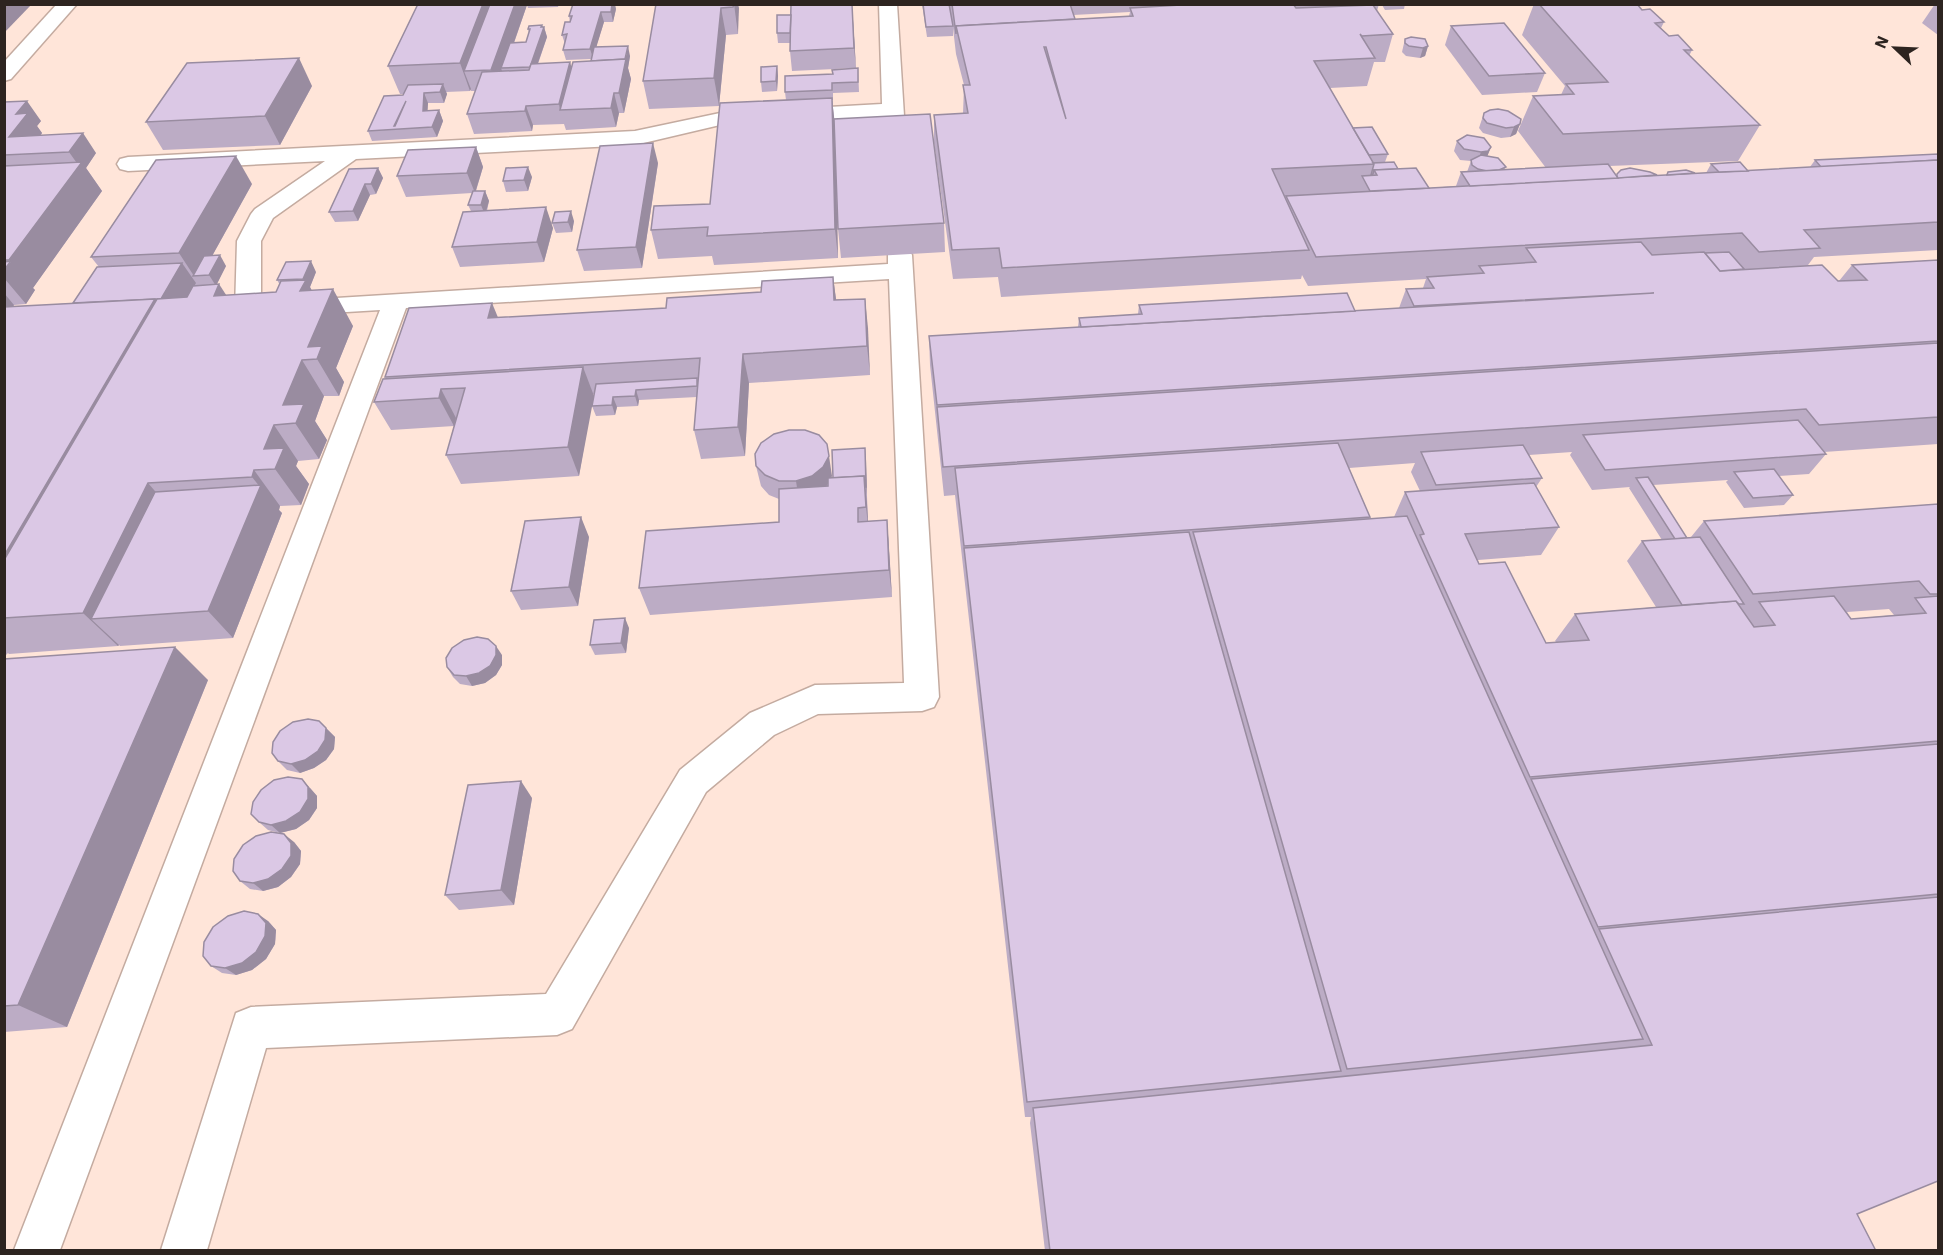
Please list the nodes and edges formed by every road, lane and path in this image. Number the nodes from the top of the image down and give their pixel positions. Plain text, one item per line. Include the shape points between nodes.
1 (68, 4) edge
2 (888, 4) edge
3 (29, 48) junction
4 (4, 49) edge
5 (4, 75) edge
6 (893, 110) junction
7 (895, 145) edge
8 (350, 153) junction
9 (128, 164) dead end
10 (396, 301) junction
11 (37, 1251) edge
12 (184, 1251) edge

1 - 3 lane
2 - 6 lane
3 - 4 lane
3 - 5 lane
6 - 7 lane
6 - 8 lane via 720,119 635,138
8 - 9 lane
8 - 10 lane via 263,214 249,240 238,310
10 - 11 lane
10 - 12 lane via 901,263 922,697 815,700 762,724 693,781 557,1014 251,1028

